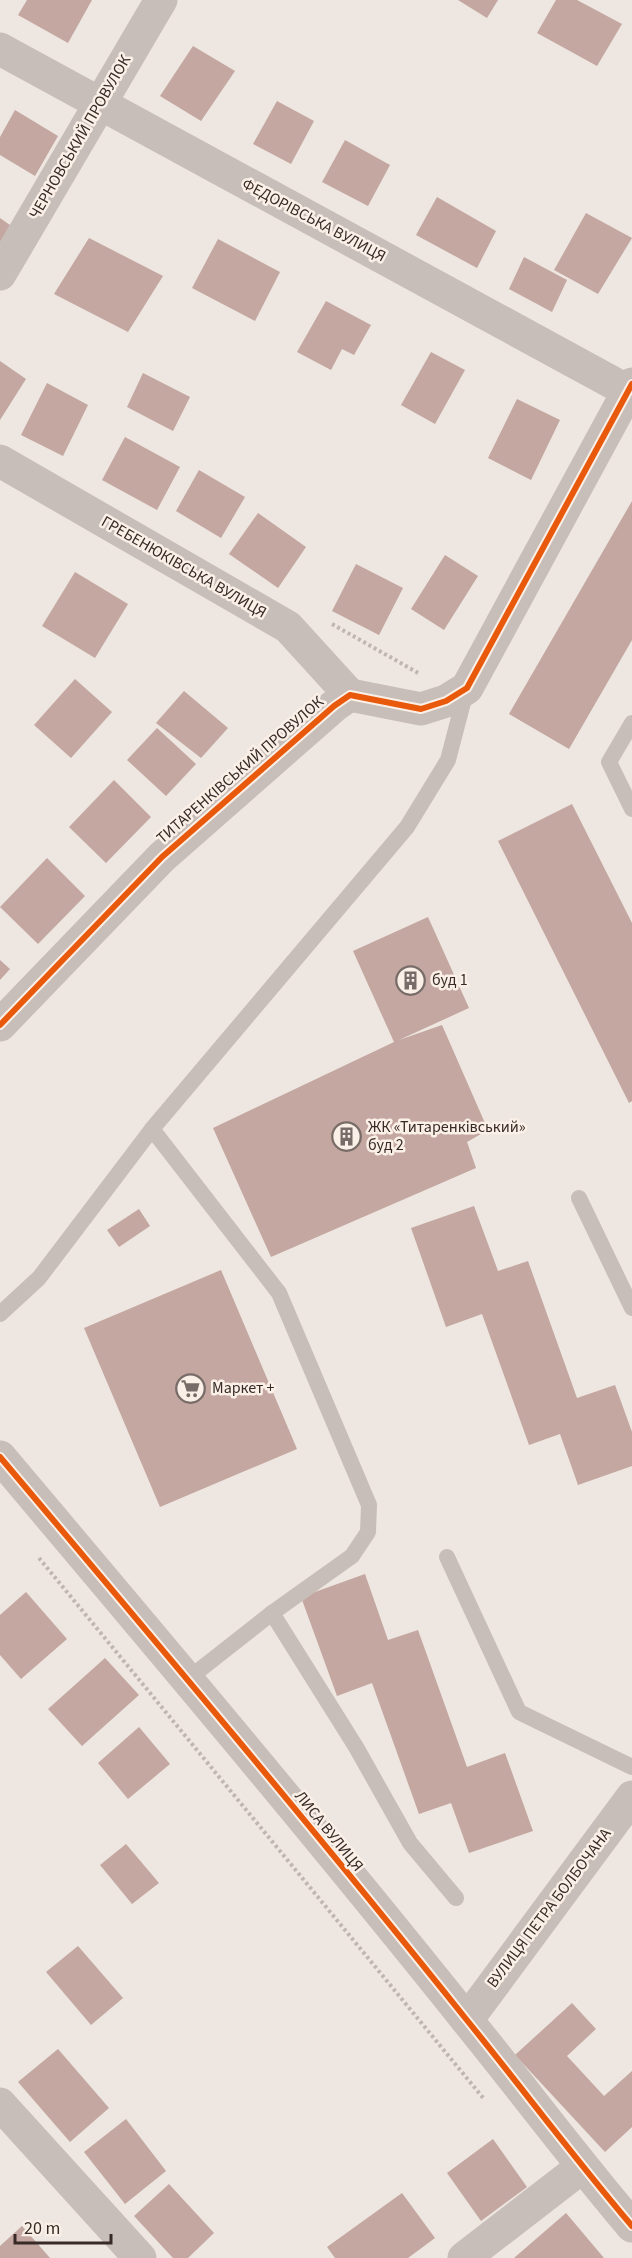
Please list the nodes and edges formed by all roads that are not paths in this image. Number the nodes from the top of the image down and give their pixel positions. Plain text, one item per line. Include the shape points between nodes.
1 (161, 0) edge
2 (0, 49) edge
3 (100, 105) junction
4 (0, 274) edge
5 (630, 387) edge
6 (0, 461) edge
7 (467, 688) junction
8 (350, 695) junction
9 (632, 723) edge
10 (632, 808) edge
11 (0, 1025) edge
12 (152, 1129) junction
13 (579, 1198) dead end
14 (632, 1308) edge
15 (0, 1314) edge
16 (0, 1457) edge
17 (447, 1557) dead end
18 (272, 1612) junction
19 (188, 1678) junction
20 (632, 1767) edge
21 (632, 1797) edge
22 (456, 1898) dead end
23 (467, 2020) junction
24 (0, 2104) edge
25 (582, 2167) junction
26 (632, 2226) edge
27 (140, 2258) edge
28 (464, 2258) edge

1 - 3 street, ЧЕРНОВСЬКИЙ ПРОВУЛОК
2 - 3 street, ФЕДОРІВСЬКА ВУЛИЦЯ
3 - 4 street, ЧЕРНОВСЬКИЙ ПРОВУЛОК
3 - 5 street, ФЕДОРІВСЬКА ВУЛИЦЯ
5 - 7 street
6 - 8 street, ГРЕБЕНЮКІВСЬКА ВУЛИЦЯ via 288,627
7 - 8 street via 446,701 421,709
7 - 12 lane via 448,760 407,827
8 - 11 street, ТИТАРЕНКІВСЬКИЙ ПРОВУЛОК via 162,857
9 - 10 lane via 609,762
12 - 15 lane via 39,1278
12 - 18 lane via 279,1293 369,1505 368,1532 352,1556
13 - 14 lane
16 - 19 street, ЛИСА ВУЛИЦЯ
17 - 20 lane via 519,1712
18 - 19 lane
18 - 22 lane via 410,1843
19 - 23 street, ЛИСА ВУЛИЦЯ
21 - 23 street, ВУЛИЦЯ ПЕТРА БОЛБОЧАНА
23 - 25 street, ЛИСА ВУЛИЦЯ
24 - 27 street
25 - 26 street, ЛИСА ВУЛИЦЯ
25 - 28 street

